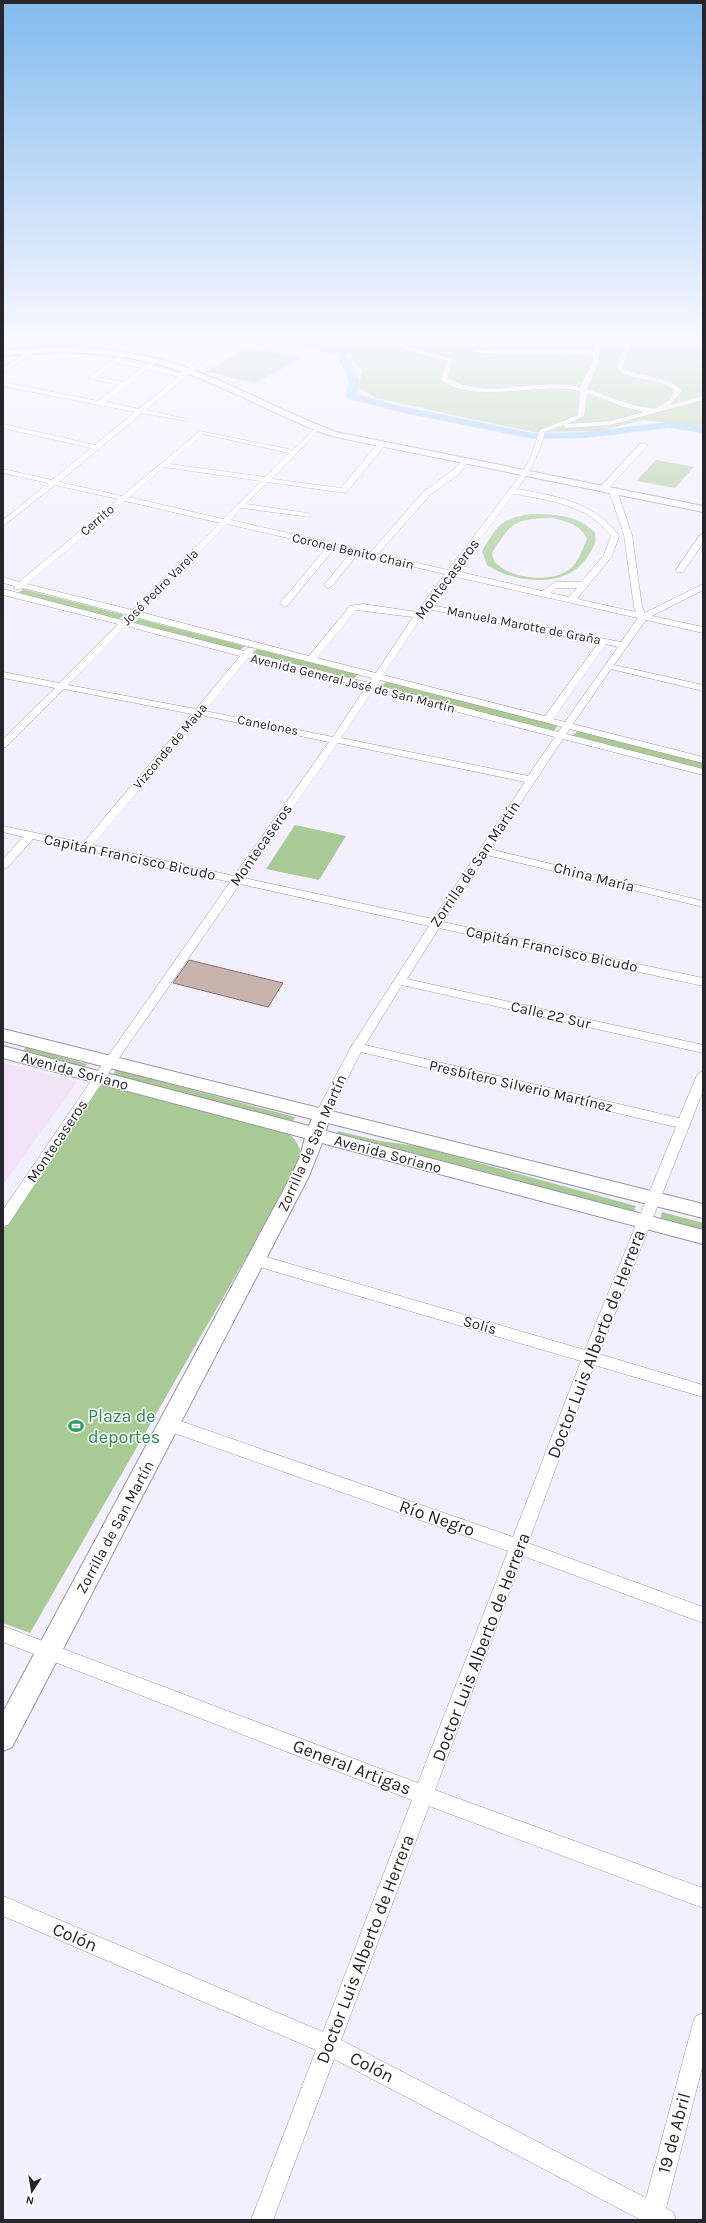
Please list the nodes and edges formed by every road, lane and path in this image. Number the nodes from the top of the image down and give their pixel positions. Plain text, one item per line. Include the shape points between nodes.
1 (73, 442) edge
2 (103, 442) edge
3 (190, 442) edge
4 (247, 442) edge
5 (304, 442) edge
6 (373, 442) edge
7 (539, 442) edge
8 (382, 444) junction
9 (644, 446) dead end
10 (96, 447) junction
11 (294, 452) junction
12 (465, 461) junction
13 (163, 465) junction
14 (3, 471) edge
15 (526, 473) junction
16 (266, 480) junction
17 (54, 482) junction
18 (608, 490) junction
19 (513, 491) junction
20 (122, 498) junction
21 (241, 506) junction
22 (703, 509) edge
23 (3, 515) edge
24 (307, 515) dead end
25 (11, 517) junction
26 (225, 522) junction
27 (3, 524) edge
28 (703, 537) edge
29 (700, 545) edge
30 (332, 546) junction
31 (356, 551) junction
32 (373, 555) junction
33 (680, 570) dead end
34 (452, 573) junction
35 (3, 580) edge
36 (22, 584) junction
37 (328, 585) dead end
38 (586, 585) junction
39 (703, 587) edge
40 (7, 593) edge
41 (543, 594) junction
42 (571, 600) junction
43 (284, 604) dead end
44 (425, 606) junction
45 (134, 614) junction
46 (419, 615) junction
47 (643, 617) junction
48 (124, 624) junction
49 (703, 630) edge
50 (604, 641) junction
51 (254, 644) junction
52 (622, 645) junction
53 (245, 655) junction
54 (311, 659) junction
55 (609, 666) junction
56 (3, 675) edge
57 (378, 676) junction
58 (62, 687) junction
59 (370, 688) junction
60 (703, 688) edge
61 (198, 712) junction
62 (547, 720) junction
63 (567, 725) junction
64 (560, 736) junction
65 (336, 739) junction
66 (3, 745) edge
67 (703, 760) edge
68 (703, 772) edge
69 (531, 780) junction
70 (3, 830) edge
71 (30, 835) junction
72 (86, 846) junction
73 (484, 851) junction
74 (3, 866) edge
75 (236, 880) junction
76 (703, 904) edge
77 (436, 923) junction
78 (400, 981) junction
79 (703, 982) edge
80 (3, 1035) edge
81 (28, 1042) junction
82 (357, 1047) junction
83 (703, 1049) edge
84 (10, 1054) edge
85 (110, 1063) junction
86 (99, 1078) junction
87 (702, 1080) edge
88 (684, 1124) junction
89 (318, 1125) junction
90 (653, 1198) junction
91 (703, 1211) edge
92 (3, 1221) edge
93 (644, 1222) junction
94 (703, 1237) edge
95 (256, 1260) junction
96 (590, 1356) junction
97 (703, 1391) edge
98 (169, 1424) junction
99 (519, 1547) junction
100 (703, 1615) edge
101 (3, 1634) edge
102 (49, 1651) junction
103 (3, 1738) edge
104 (424, 1795) junction
105 (703, 1898) edge
106 (3, 1906) edge
107 (703, 2023) edge
108 (327, 2044) junction
109 (657, 2218) edge
110 (262, 2220) edge

1 - 10 street
2 - 10 street
3 - 13 street, Cerrito
4 - 11 street, Cerrito
5 - 11 street, José Pedro Varela
6 - 8 street
7 - 15 street, Montecaseros
8 - 12 street
8 - 16 street via 343,490
9 - 18 street
10 - 17 street
11 - 16 street, José Pedro Varela
12 - 15 street
12 - 32 street via 455,473 428,493
13 - 16 street
13 - 20 street, Cerrito
14 - 17 street, Coronel Benito Chain
15 - 18 street
15 - 19 street, Montecaseros
16 - 21 street, José Pedro Varela
17 - 20 street, Coronel Benito Chain
17 - 25 street
18 - 22 street
18 - 47 street via 624,520 638,607
19 - 34 street, Montecaseros
19 - 38 street via 566,502 595,515 609,525 615,536 608,556
20 - 26 street, Coronel Benito Chain
20 - 36 street, Cerrito
21 - 24 street
21 - 26 street, José Pedro Varela
23 - 25 street
25 - 27 street
26 - 30 street, Coronel Benito Chain
26 - 45 street, José Pedro Varela
28 - 29 street
29 - 33 street
30 - 31 street, Coronel Benito Chain
30 - 43 street
31 - 32 street, Coronel Benito Chain
31 - 37 street
32 - 34 street, Coronel Benito Chain
34 - 41 street, Coronel Benito Chain
34 - 44 street, Montecaseros
35 - 36 street, Avenida General José de San Martín
36 - 40 street, Cerrito
36 - 45 street, Avenida General José de San Martín
38 - 41 street via 554,585
38 - 42 street
39 - 47 street, Zorrilla de San Martín
40 - 48 street, Avenida General José de San Martín
41 - 42 street, Coronel Benito Chain
42 - 47 street, Coronel Benito Chain
44 - 46 street, Montecaseros
44 - 50 street, Manuela Marotte de Graña
45 - 48 street, José Pedro Varela
45 - 51 street, Avenida General José de San Martín
46 - 54 street via 363,607 353,608
46 - 57 street, Montecaseros
47 - 49 street, Coronel Benito Chain
47 - 52 street, Zorrilla de San Martín
48 - 53 street, Avenida General José de San Martín
48 - 58 street, José Pedro Varela
50 - 52 street, Manuela Marotte de Graña
50 - 62 street
51 - 53 street, Vizconde de Maua
51 - 54 street, Avenida General José de San Martín
52 - 55 street, Zorrilla de San Martín
53 - 59 street, Avenida General José de San Martín
53 - 61 street, Vizconde de Maua
54 - 57 street, Avenida General José de San Martín
55 - 60 street, Manuela Marotte de Graña
55 - 63 street, Zorrilla de San Martín
56 - 58 street, Canelones
57 - 59 street, Montecaseros
57 - 62 street, Avenida General José de San Martín
58 - 61 street, Canelones
58 - 66 street, José Pedro Varela
59 - 64 street, Avenida General José de San Martín
59 - 65 street, Montecaseros
61 - 65 street, Canelones
61 - 72 street, Vizconde de Maua
62 - 63 street, Avenida General José de San Martín
63 - 64 street, Zorrilla de San Martín
63 - 67 street, Avenida General José de San Martín
64 - 68 street, Avenida General José de San Martín
64 - 69 street, Zorrilla de San Martín
65 - 69 street, Canelones
65 - 75 street, Montecaseros
69 - 73 street, Zorrilla de San Martín
70 - 71 street, Capitán Francisco Bicudo
71 - 72 street, Capitán Francisco Bicudo
71 - 74 street
72 - 75 street, Capitán Francisco Bicudo
73 - 76 street, China María
73 - 77 street, Zorrilla de San Martín
75 - 77 street, Capitán Francisco Bicudo
75 - 85 street, Montecaseros
77 - 78 street, Zorrilla de San Martín
77 - 79 street, Capitán Francisco Bicudo
78 - 82 street, Zorrilla de San Martín
78 - 83 street, Calle 22 Sur
80 - 81 street, Avenida Soriano
81 - 84 street
81 - 85 street, Avenida Soriano
82 - 88 street, Presbítero Silverio Martínez
82 - 89 street, Zorrilla de San Martín
84 - 86 street, Avenida Soriano
85 - 86 street, Montecaseros
85 - 89 street, Avenida Soriano
86 - 89 street, Avenida Soriano
86 - 92 street, Montecaseros
87 - 88 street, Doctor Luis Alberto de Herrera
88 - 90 street, Doctor Luis Alberto de Herrera
89 - 90 street, Avenida Soriano
89 - 93 street, Avenida Soriano
89 - 95 street, Zorrilla de San Martín via 309,1157
90 - 91 street, Avenida Soriano
90 - 93 street, Doctor Luis Alberto de Herrera
93 - 94 street, Avenida Soriano
93 - 96 street, Doctor Luis Alberto de Herrera
95 - 96 street, Solís
95 - 98 street, Zorrilla de San Martín
96 - 97 street, Solís
96 - 99 street, Doctor Luis Alberto de Herrera
98 - 99 street, Río Negro
98 - 102 street, Zorrilla de San Martín
99 - 100 street, Río Negro
99 - 104 street, Doctor Luis Alberto de Herrera
101 - 102 street, General Artigas
102 - 103 street, Zorrilla de San Martín
102 - 104 street, General Artigas
104 - 105 street, General Artigas
104 - 108 street, Doctor Luis Alberto de Herrera
106 - 108 street, Colón
107 - 109 street, 19 de Abril
108 - 109 street, Colón
108 - 110 street, Doctor Luis Alberto de Herrera

